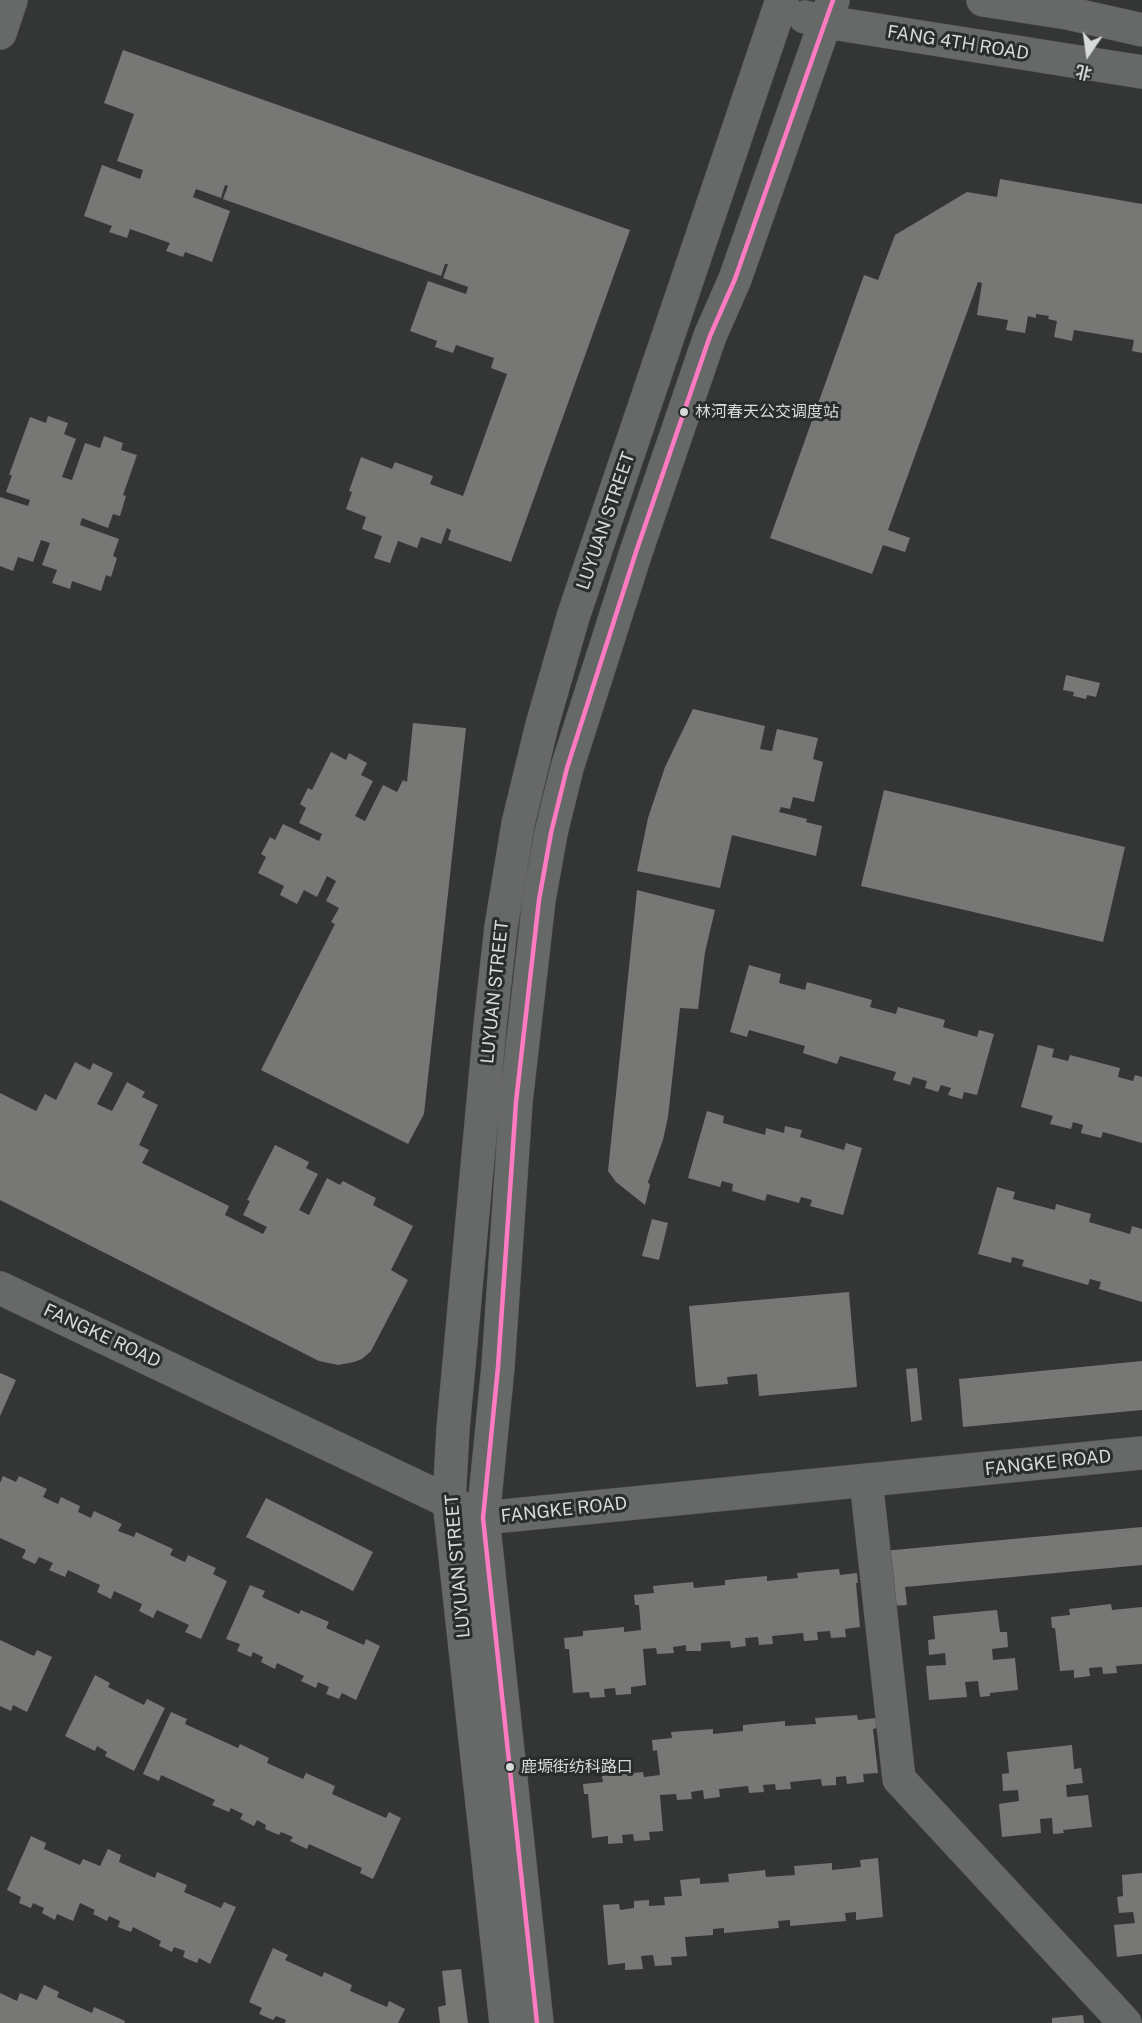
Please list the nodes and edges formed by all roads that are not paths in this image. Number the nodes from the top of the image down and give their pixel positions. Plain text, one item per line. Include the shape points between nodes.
1 (11, 0) edge
2 (983, 0) edge
3 (781, 1) edge
4 (830, 11) edge
5 (1142, 30) edge
6 (0, 33) edge
7 (1142, 72) edge
8 (0, 1288) edge
9 (1142, 1454) edge
10 (866, 1480) junction
11 (449, 1501) junction
12 (483, 1518) junction
13 (506, 2023) edge
14 (537, 2023) edge
15 (1125, 2023) edge

1 - 6 street
2 - 5 street
3 - 4 street, FANG 4TH ROAD via 800,15
3 - 11 street, LUYUAN STREET via 573,617 518,824 490,1026
4 - 7 street, FANG 4TH ROAD
4 - 12 street, LUYUAN STREET via 735,279 710,336 636,552 567,768 551,833 539,900 516,1102 498,1367
8 - 11 street, FANGKE ROAD
9 - 10 street, FANGKE ROAD
10 - 12 street, FANGKE ROAD
10 - 15 street via 899,1779
11 - 12 street, FANGKE ROAD
11 - 13 street, LUYUAN STREET
12 - 14 street, LUYUAN STREET

